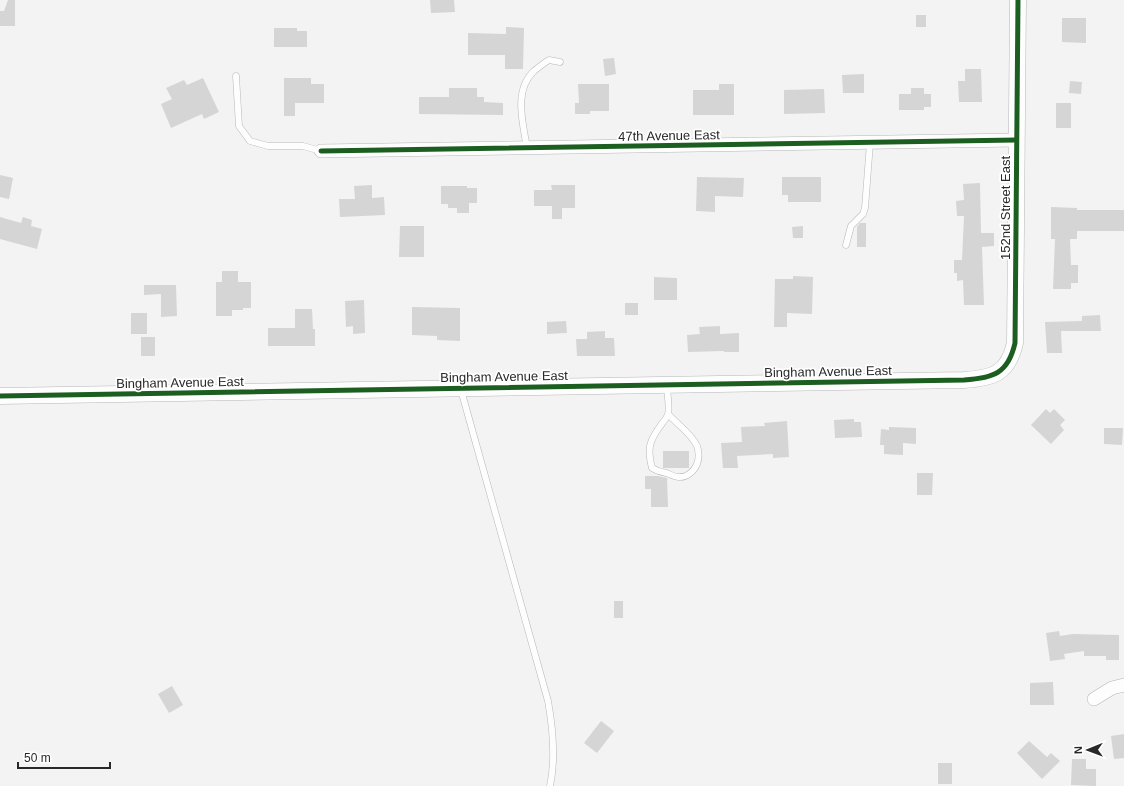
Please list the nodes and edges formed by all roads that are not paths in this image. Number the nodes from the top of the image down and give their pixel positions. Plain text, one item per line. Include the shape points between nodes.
1 (1018, 0) edge
2 (560, 62) dead end
3 (236, 76) dead end
4 (1016, 140) junction
5 (870, 143) junction
6 (527, 148) junction
7 (321, 151) joint
8 (846, 245) dead end
9 (1006, 366) joint
10 (667, 385) junction
11 (460, 388) junction
12 (0, 396) edge
13 (668, 414) junction
14 (1124, 685) edge
15 (1094, 699) dead end
16 (550, 786) edge

1 - 4 street, 152nd Street East
2 - 6 lane via 549,60 533,72 525,85 521,101
3 - 7 lane via 239,126 250,141 268,146 303,146
4 - 5 street, 47th Avenue East
4 - 9 street, 152nd Street East via 1015,343
5 - 6 street, 47th Avenue East
5 - 8 lane via 865,208 863,214 851,226
6 - 7 street, 47th Avenue East
9 - 10 street, Bingham Avenue East via 988,377 964,380
10 - 11 street, Bingham Avenue East
10 - 13 lane
11 - 12 street, Bingham Avenue East
11 - 16 lane via 548,701 553,748
13 - 13 lane via 655,432 648,448 649,456 652,468 683,477 696,468 699,459 697,447 694,440
14 - 15 street via 1112,688

